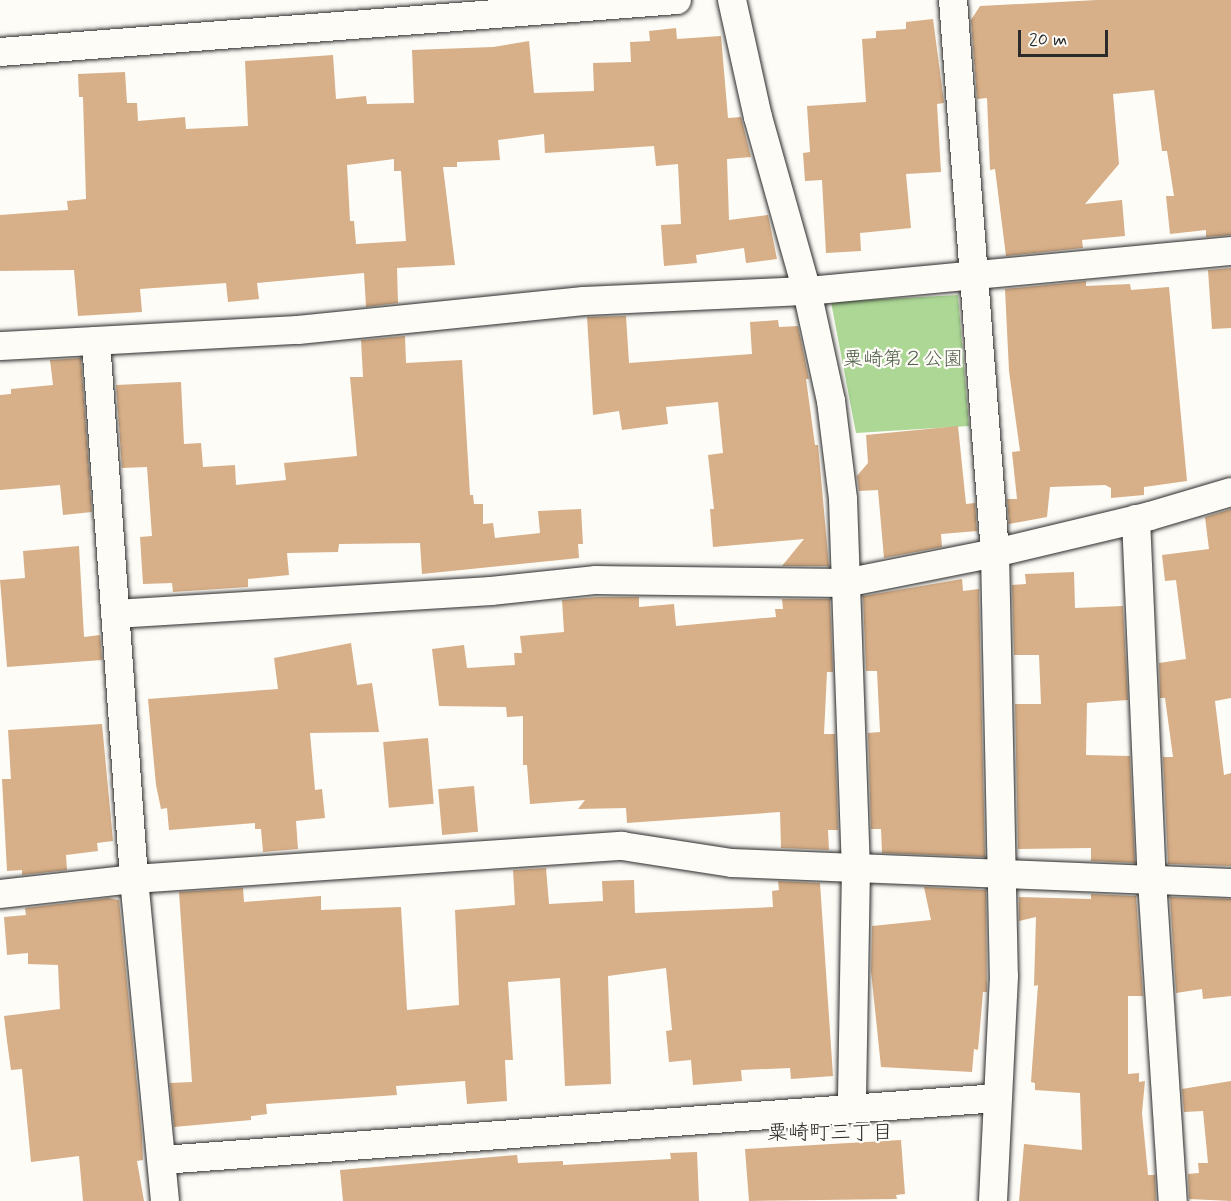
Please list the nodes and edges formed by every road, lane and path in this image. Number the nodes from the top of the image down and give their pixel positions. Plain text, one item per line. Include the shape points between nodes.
1 (677, 0) edge
2 (732, 0) edge
3 (953, 0) edge
4 (0, 52) edge
5 (1231, 251) edge
6 (976, 275) junction
7 (807, 291) junction
8 (96, 341) junction
9 (0, 346) edge
10 (1231, 492) edge
11 (1136, 519) junction
12 (995, 553) junction
13 (845, 583) junction
14 (115, 614) junction
15 (856, 868) junction
16 (1002, 873) junction
17 (134, 879) junction
18 (1152, 880) junction
19 (1231, 883) edge
20 (0, 894) edge
21 (998, 1098) junction
22 (852, 1109) junction
23 (163, 1160) junction
24 (165, 1201) edge
25 (993, 1201) edge
26 (1173, 1201) edge

1 - 4 street
2 - 7 street via 758,117
3 - 6 street
5 - 6 street
6 - 7 street
6 - 12 street
7 - 8 street via 584,301 298,330
7 - 13 street via 831,401 843,499
8 - 9 street
8 - 14 street
10 - 11 street
11 - 12 street
11 - 18 street
12 - 13 street
12 - 16 street
13 - 14 street via 597,580 491,591
13 - 15 street
14 - 17 street
15 - 16 street
15 - 17 street via 732,864 622,846
15 - 22 street
16 - 18 street
16 - 21 street via 1004,976
17 - 20 street
17 - 23 street
18 - 19 street
18 - 26 street
21 - 22 street
21 - 25 street
22 - 23 street
23 - 24 street

